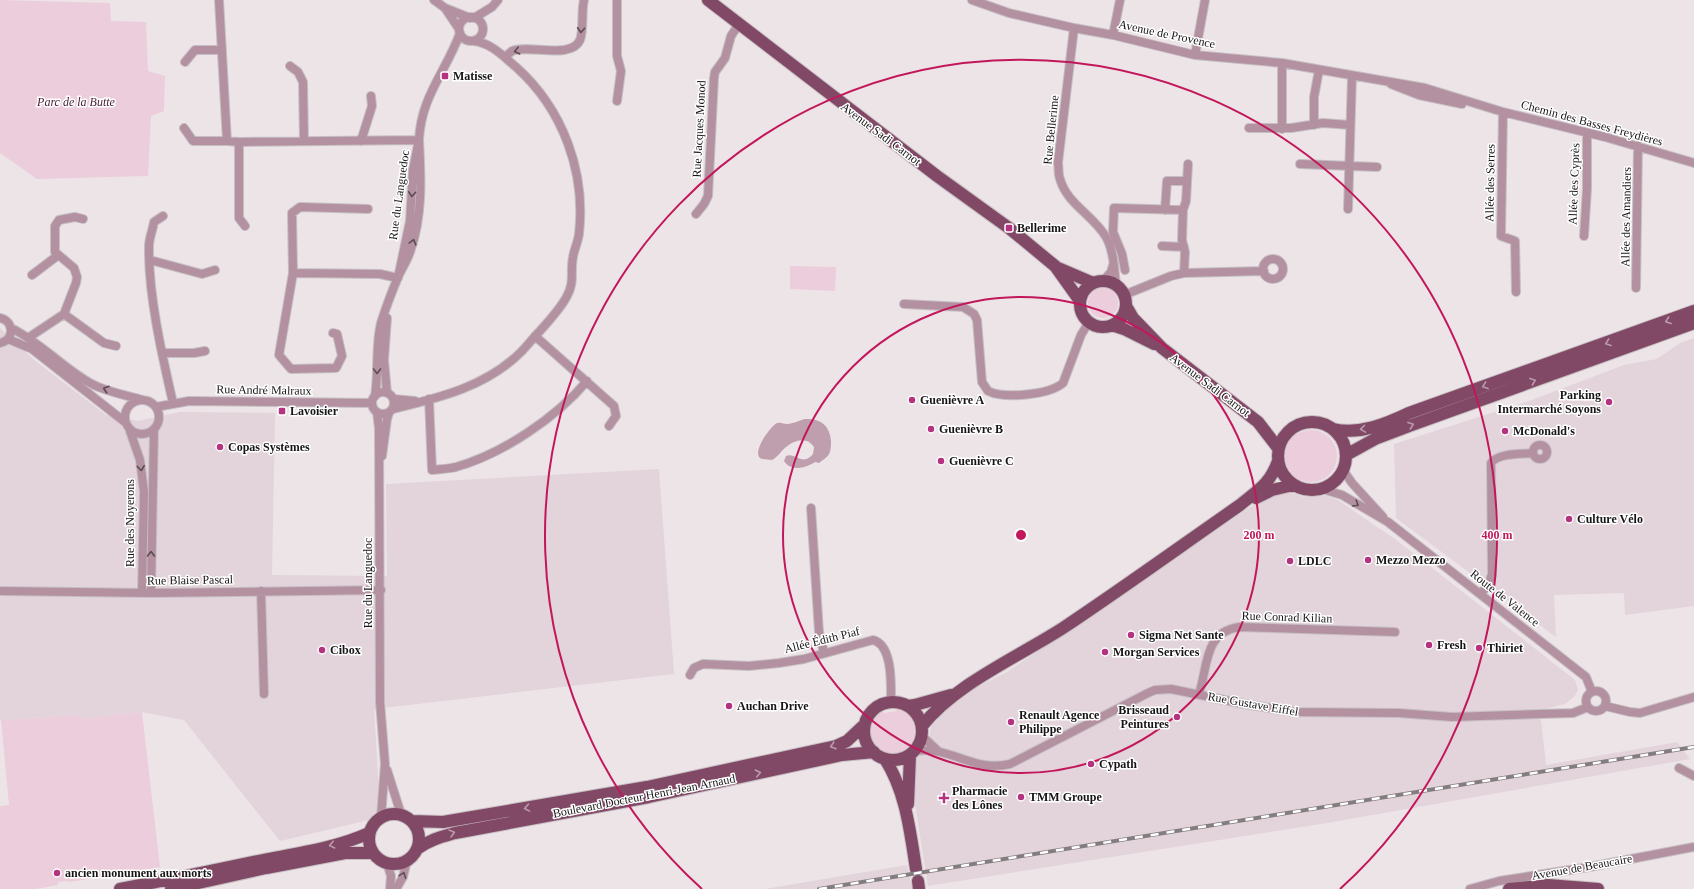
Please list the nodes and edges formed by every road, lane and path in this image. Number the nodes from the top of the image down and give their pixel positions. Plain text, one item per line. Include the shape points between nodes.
1 (219, 0) edge
2 (434, 0) edge
3 (498, 0) edge
4 (584, 0) edge
5 (617, 0) edge
6 (708, 0) edge
7 (972, 0) edge
8 (1120, 0) edge
9 (1205, 0) edge
10 (492, 7) junction
11 (445, 8) junction
12 (472, 18) junction
13 (739, 24) junction
14 (1074, 28) junction
15 (483, 29) junction
16 (460, 31) junction
17 (1113, 35) junction
18 (472, 41) junction
19 (487, 44) junction
20 (222, 50) junction
21 (1195, 55) junction
22 (505, 57) junction
23 (450, 59) junction
24 (185, 62) dead end
25 (1282, 63) junction
26 (290, 66) dead end
27 (1319, 70) junction
28 (1352, 76) junction
29 (1385, 81) joint
30 (371, 96) dead end
31 (617, 101) dead end
32 (1503, 112) junction
33 (1314, 125) junction
34 (1350, 125) junction
35 (184, 128) dead end
36 (1248, 128) dead end
37 (1282, 128) junction
38 (1587, 132) junction
39 (227, 140) junction
40 (419, 140) junction
41 (304, 141) junction
42 (361, 141) junction
43 (239, 142) junction
44 (1638, 146) junction
45 (1694, 163) edge
46 (1188, 164) dead end
47 (1300, 164) dead end
48 (1349, 166) junction
49 (1377, 167) dead end
50 (1187, 181) junction
51 (368, 209) dead end
52 (1348, 209) dead end
53 (1165, 210) junction
54 (1184, 210) junction
55 (696, 214) dead end
56 (163, 216) dead end
57 (83, 219) dead end
58 (245, 226) dead end
59 (1584, 236) dead end
60 (1162, 246) dead end
61 (1184, 247) junction
62 (57, 256) junction
63 (150, 260) junction
64 (1113, 264) junction
65 (1055, 266) junction
66 (215, 270) dead end
67 (1125, 270) dead end
68 (1264, 271) dead end
69 (293, 273) junction
70 (1184, 273) junction
71 (32, 275) dead end
72 (398, 278) junction
73 (1098, 282) junction
74 (1636, 288) dead end
75 (1516, 292) dead end
76 (1122, 295) junction
77 (1080, 301) junction
78 (904, 304) dead end
79 (388, 305) junction
80 (1694, 311) edge
81 (64, 314) junction
82 (1, 317) edge
83 (1090, 322) junction
84 (1694, 323) edge
85 (1112, 325) junction
86 (11, 328) junction
87 (333, 333) dead end
88 (535, 336) junction
89 (1644, 336) junction
90 (28, 338) junction
91 (8, 339) junction
92 (0, 343) edge
93 (116, 346) dead end
94 (1162, 348) junction
95 (205, 351) dead end
96 (162, 353) junction
97 (587, 382) junction
98 (390, 396) junction
99 (429, 399) junction
100 (143, 400) junction
101 (374, 400) junction
102 (420, 401) junction
103 (173, 403) junction
104 (156, 408) junction
105 (391, 411) junction
106 (377, 412) junction
107 (125, 422) junction
108 (1258, 422) junction
109 (609, 426) dead end
110 (154, 429) junction
111 (1291, 429) junction
112 (1333, 429) junction
113 (130, 431) junction
114 (1278, 448) junction
115 (1533, 453) dead end
116 (1346, 455) junction
117 (1278, 461) junction
118 (1343, 470) junction
119 (379, 474) junction
120 (1293, 485) junction
121 (1322, 489) junction
122 (1240, 505) junction
123 (811, 508) dead end
124 (1388, 522) junction
125 (380, 590) junction
126 (0, 591) edge
127 (261, 591) junction
128 (142, 593) junction
129 (151, 593) junction
130 (1481, 594) junction
131 (1395, 632) dead end
132 (824, 653) junction
133 (690, 675) dead end
134 (1592, 692) junction
135 (957, 693) junction
136 (264, 694) dead end
137 (1199, 694) junction
138 (1694, 697) edge
139 (891, 702) junction
140 (908, 706) junction
141 (1605, 706) junction
142 (1588, 707) junction
143 (864, 725) junction
144 (922, 731) junction
145 (937, 750) junction
146 (874, 752) junction
147 (912, 753) junction
148 (885, 759) junction
149 (386, 764) junction
150 (1679, 768) dead end
151 (1694, 776) edge
152 (401, 814) junction
153 (381, 817) junction
154 (908, 817) junction
155 (412, 821) junction
156 (369, 833) junction
157 (1694, 847) edge
158 (417, 849) junction
159 (373, 854) junction
160 (407, 860) junction
161 (387, 863) junction
162 (918, 880) edge
163 (120, 889) edge
164 (171, 889) edge
165 (390, 889) edge
166 (396, 889) edge
167 (1470, 889) edge
168 (1509, 889) edge
169 (1598, 889) edge

1 - 20 street
2 - 11 street
3 - 10 street
4 -> 22 street via 580,39 576,45 564,50 512,51
5 - 31 street via 617,56 621,71
6 - 13 main road, Avenue Sadi Carnot
7 - 14 street, Avenue de Provence via 1009,13
8 - 17 street
9 - 21 street
10 - 12 street
10 - 15 street
11 - 12 street
11 - 16 street
12 - 15 street via 480,21
12 - 16 street via 464,20
13 - 55 street, Rue Jacques Monod via 731,36 725,58 715,72 708,196
13 - 65 main road, Avenue Sadi Carnot via 1009,228
14 - 17 street, Avenue de Provence
14 - 64 street, Rue Bellerime via 1058,164 1060,178 1064,189 1075,203 1098,225 1112,253
15 - 18 street via 480,37
15 - 19 street
16 - 18 street via 464,38
16 - 23 street, Rue du Languedoc
17 - 21 street, Avenue de Provence
18 - 19 street
18 - 23 street, Rue du Languedoc
19 - 22 street
20 - 24 street via 195,50
20 - 39 street
21 - 25 street, Avenue de Provence
22 - 88 street via 522,72 553,112 565,134 579,185 578,235 572,258 573,278 568,296
23 - 40 street, Rue du Languedoc via 428,96
25 - 27 street, Avenue de Provence
25 - 37 street
26 - 41 street via 298,72 303,82
27 - 28 street, Avenue de Provence
27 - 33 street via 1314,97
28 - 29 street, Avenue de Provence
28 - 34 street
29 - 32 street, Chemin des Basses Freydières via 1425,88
30 - 42 street via 372,106
32 - 38 street, Chemin des Basses Freydières
32 - 75 street, Allée des Serres via 1501,236 1515,241
33 - 34 street via 1330,122
33 - 37 street
34 - 48 street
35 - 39 street via 193,141
36 - 37 street
38 - 44 street, Chemin des Basses Freydières
38 - 59 street, Allée des Cyprès
39 - 43 street
40 - 42 street
40 - 72 street, Rue du Languedoc via 421,174 418,222 410,252
41 - 42 street
41 - 43 street
43 - 58 street via 239,218
44 - 45 street, Chemin des Basses Freydières
44 - 74 street, Allée des Amandiers
46 - 50 street
47 - 48 street
48 - 49 street
48 - 52 street
50 - 53 street via 1167,181
50 - 54 street
51 - 69 street via 300,207 292,213
53 - 54 street
53 - 67 street via 1114,208 1113,232
54 - 61 street
56 - 63 street via 154,222 149,245
57 - 62 street via 75,217 59,220 55,226 54,249
60 - 61 street
61 - 70 street
62 - 71 street
62 - 81 street via 74,268 77,277
63 - 66 street via 202,274
63 - 96 street
64 - 73 street via 1111,272
64 - 76 street, Rue Bellerime
65 - 73 main road, Avenue Sadi Carnot
65 - 77 main road, Avenue Sadi Carnot
68 - 70 street
69 - 72 street via 380,274
69 - 87 street via 279,355 291,368 336,368 342,356 337,334
70 - 76 street
72 - 79 street, Rue du Languedoc
73 - 76 main road via 1110,282
73 - 77 main road via 1084,290
76 - 85 main road via 1121,318
76 - 94 main road, Avenue Sadi Carnot via 1133,318
77 - 83 main road via 1082,313
78 - 83 street via 963,306 974,314 977,320 982,382 988,391 1002,395 1040,393 1057,388 1063,383 1081,335
79 - 98 street, Rue du Languedoc via 384,345
79 -> 101 street, Rue du Languedoc via 378,336
80 -> 89 main road
81 - 90 street
81 - 93 street via 104,343
82 - 86 street
83 - 85 main road via 1100,326
84 - 89 main road
85 - 94 main road, Avenue Sadi Carnot
86 - 90 street
86 - 91 street
88 - 97 street
88 - 99 street via 520,353 479,382 460,391
89 -> 112 main road via 1410,413 1379,426 1343,431
116 -> 89 main road via 1382,436
100 -> 90 street via 91,383
91 - 92 street
91 - 107 street via 32,349
94 - 108 main road, Avenue Sadi Carnot
95 - 96 street
96 - 103 street
97 - 99 street via 552,416 518,438 482,457 455,467 432,470
97 - 109 street via 614,406 616,416
98 - 101 street via 381,393
98 - 102 street
98 - 105 street
99 - 102 street
100 - 104 street
100 - 107 street via 137,401 128,409
101 - 103 street, Rue André Malraux
101 - 106 street
102 - 105 street
103 - 104 street, Rue André Malraux
104 - 110 street via 159,419
105 - 106 street via 383,414
105 - 119 street, Rue du Languedoc
106 - 119 street, Rue du Languedoc
107 - 113 street
108 - 111 main road, Avenue Sadi Carnot via 1276,428
108 - 114 main road, Avenue Sadi Carnot
110 - 113 street via 145,434
129 -> 110 street, Rue des Noyerons
111 - 112 main road via 1299,424 1317,422
111 - 114 main road
112 - 116 main road via 1340,436
113 -> 128 street, Rue des Noyerons via 140,460 144,492
114 - 117 main road
115 - 130 street via 1500,457 1491,463 1492,574
116 - 118 main road
117 - 120 main road via 1283,474
117 - 122 main road via 1273,475
118 - 121 main road via 1338,478
118 - 124 street
119 - 125 street, Rue du Languedoc
120 - 121 main road via 1307,490
120 - 122 main road via 1272,490
121 -> 124 street via 1342,495
122 - 135 main road via 1062,628
123 - 132 street via 819,632
124 - 130 street, Route de Valence
125 - 127 street, Rue Blaise Pascal
125 - 149 street, Rue du Languedoc via 380,702
126 - 128 street, Rue Blaise Pascal
127 - 129 street, Rue Blaise Pascal
127 - 136 street
128 - 129 street, Rue Blaise Pascal
130 - 134 street, Route de Valence via 1586,677
131 - 137 street, Rue Conrad Kilian via 1231,628 1220,634 1213,642
132 - 133 street, Allée Édith Piaf via 804,659 761,665 703,664 694,668
132 - 139 street, Allée Édith Piaf via 868,640 879,642 888,660
134 - 141 street via 1604,694
134 - 142 street via 1587,698
135 - 140 main road
135 - 144 main road via 936,710
137 - 142 street, Rue Gustave Eiffel via 1265,708 1310,713 1517,716 1573,713
137 - 145 street, Rue Gustave Eiffel via 1171,689 1155,690 1006,766 981,766
138 - 141 street via 1640,713
139 - 140 main road via 900,702
139 - 143 main road via 884,703 871,712
140 - 144 main road via 917,714
141 - 142 street via 1599,711
143 - 146 main road via 867,743
143 -> 155 main road, Boulevard Docteur Henri-Jean Arnaud via 836,746 661,784 443,822
144 - 145 street, Rue Gustave Eiffel
144 - 147 main road
145 - 147 street, Rue Gustave Eiffel via 928,749
146 - 148 main road
158 -> 146 main road, Boulevard Docteur Henri-Jean Arnaud via 435,838 455,832 649,797 842,755
147 - 148 main road via 898,760
147 - 154 main road
148 - 154 main road via 897,782
149 - 152 street, Rue du Languedoc
149 - 153 street, Rue du Languedoc
150 - 151 street
152 - 153 main road
152 - 155 main road
153 - 156 main road
154 - 162 main road
155 - 158 main road via 419,834
156 - 159 main road
156 -> 163 main road via 315,849
157 - 167 street, Avenue de Beaucaire via 1499,881
158 - 160 main road
159 - 161 main road
159 - 164 main road via 345,853
160 - 161 main road via 394,864
166 -> 160 street via 403,877
161 - 165 street via 391,876
168 - 169 main road, Avenue de Beaucaire via 1548,885

